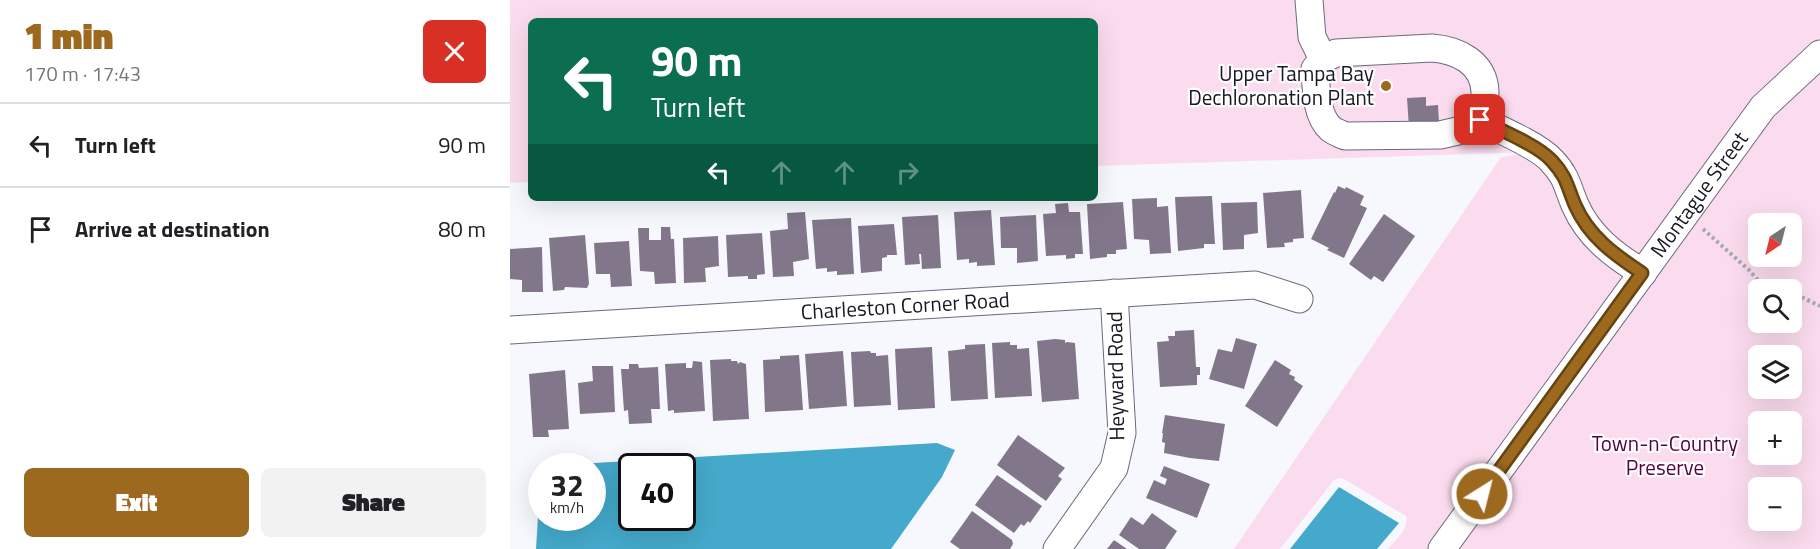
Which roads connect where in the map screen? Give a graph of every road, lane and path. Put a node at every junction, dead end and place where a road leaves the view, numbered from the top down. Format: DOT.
graph roads {
  1 [pos="1309,0"];
  2 [pos="1820,54"];
  3 [pos="1323,59"];
  4 [pos="1480,120"];
  5 [pos="1703,230"];
  6 [pos="1642,273"];
  7 [pos="1756,279"];
  8 [pos="1114,293"];
  9 [pos="1802,297"];
  10 [pos="1299,299"];
  11 [pos="1820,306"];
  12 [pos="510,330"];
  13 [pos="1057,549"];
  14 [pos="1442,549"];
  1 -- 3 [label="street"];
  2 -- 6 [label="street, Montague Street"];
  3 -- 4 [label="street"];
  3 -- 4 [label="street"];
  4 -- 6 [label="street"];
  5 -- 7 [label="path"];
  6 -- 14 [label="street, Montague Street"];
  8 -- 10 [label="street, Charleston Corner Road"];
  8 -- 12 [label="street, Charleston Corner Road"];
  8 -- 13 [label="street, Heyward Road"];
  9 -- 11 [label="path"];
}
